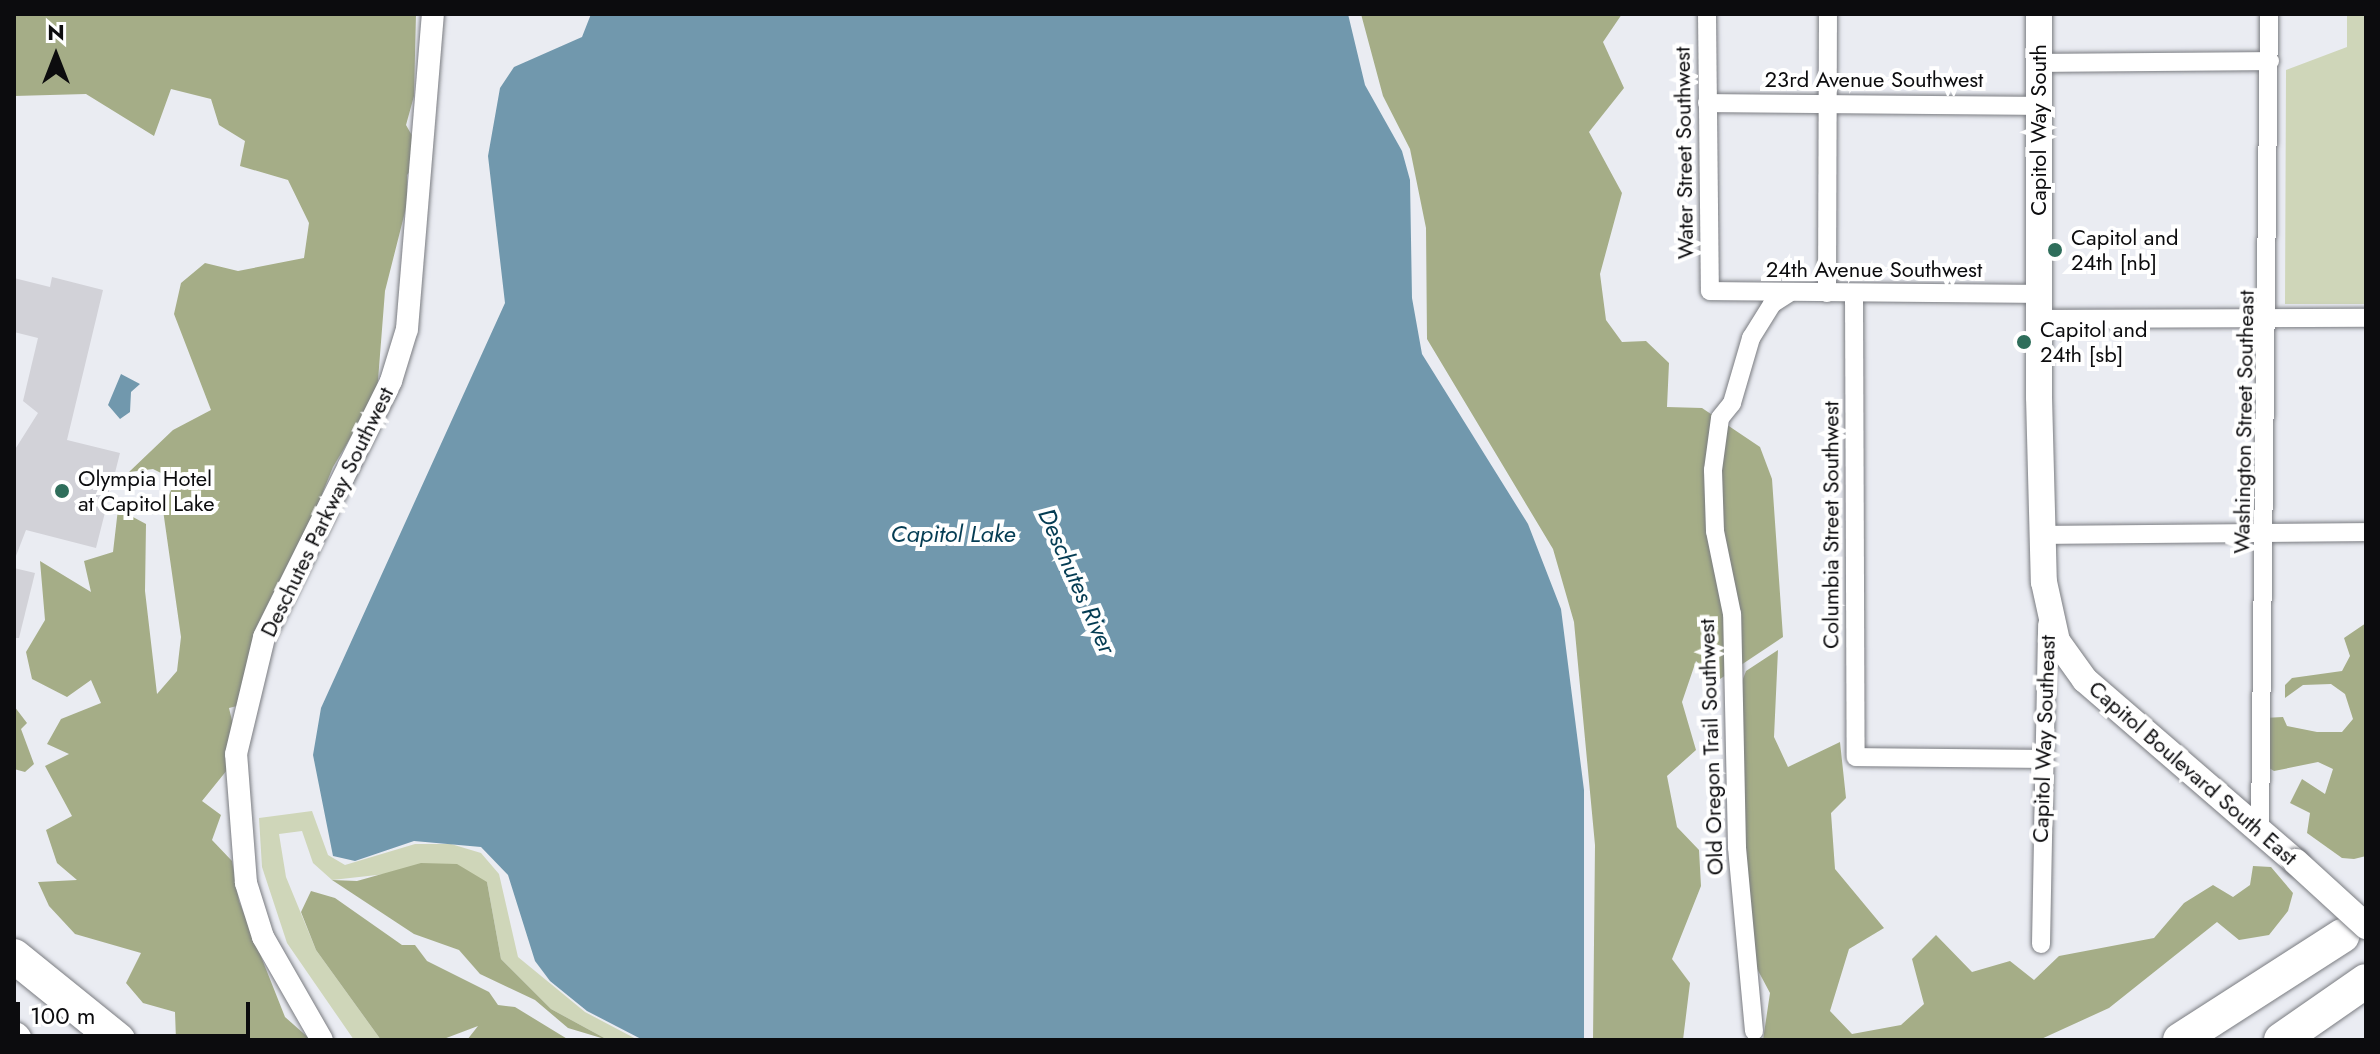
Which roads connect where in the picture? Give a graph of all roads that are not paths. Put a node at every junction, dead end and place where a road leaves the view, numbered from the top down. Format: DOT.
graph roads {
  1 [pos="433,14"];
  2 [pos="1707,14"];
  3 [pos="1828,14"];
  4 [pos="2039,14"];
  5 [pos="2269,14"];
  6 [pos="2270,61"];
  7 [pos="2040,63"];
  8 [pos="1707,103"];
  9 [pos="1828,103"];
  10 [pos="2040,106"];
  11 [pos="1710,291"];
  12 [pos="1789,293"];
  13 [pos="1827,293"];
  14 [pos="1854,294"];
  15 [pos="2039,306"];
  16 [pos="2366,318"];
  17 [pos="2270,319"];
  18 [pos="2267,531"];
  19 [pos="2366,532"];
  20 [pos="2044,535"];
  21 [pos="2048,602"];
  22 [pos="2040,759"];
  23 [pos="2260,830"];
  24 [pos="2354,931"];
  25 [pos="2041,944"];
  26 [pos="14,956"];
  27 [pos="2366,981"];
  28 [pos="1754,1031"];
  29 [pos="118,1040"];
  30 [pos="322,1040"];
  31 [pos="2180,1040"];
  32 [pos="2281,1040"];
  1 -- 30 [label="street, Deschutes Parkway Southwest"];
  2 -- 8 [label="street, Water Street Southwest"];
  3 -- 9 [label="street"];
  4 -- 7 [label="main road, Capitol Way South"];
  5 -- 6 [label="street, Washington Street Southeast"];
  6 -- 7 [label="street"];
  6 -- 17 [label="street, Washington Street Southeast"];
  7 -- 10 [label="main road, Capitol Way South"];
  8 -- 9 [label="street, 23rd Avenue Southwest"];
  8 -- 11 [label="street, Water Street Southwest"];
  9 -- 10 [label="street, 23rd Avenue Southwest"];
  9 -- 13 [label="street"];
  10 -- 15 [label="main road, Capitol Way South"];
  11 -- 12 [label="street, 24th Avenue Southwest"];
  12 -- 13 [label="street, 24th Avenue Southwest"];
  12 -- 28 [label="street, Old Oregon Trail Southwest"];
  13 -- 14 [label="street, 24th Avenue Southwest"];
  14 -- 15 [label="street, 24th Avenue Southwest"];
  14 -- 22 [label="street, Columbia Street Southwest"];
  15 -- 17 [label="street, 24th Avenue Southwest"];
  15 -- 20 [label="main road, Capitol Way South"];
  16 -- 17 [label="street, 24th Avenue Southwest"];
  17 -- 18 [label="street, Washington Street Southeast"];
  18 -- 19 [label="street"];
  18 -- 20 [label="street"];
  18 -- 23 [label="street, Washington Street Southeast"];
  20 -- 21 [label="main road, Capitol Way Southeast"];
  21 -- 22 [label="street, Capitol Way Southeast"];
  21 -- 23 [label="main road, Capitol Boulevard South East"];
  22 -- 25 [label="street, Capitol Way Southeast"];
  23 -- 24 [label="main road, Capitol Boulevard South East, bridge"];
  24 -- 31 [label="highway"];
  26 -- 29 [label="highway"];
  27 -- 32 [label="highway"];
}
